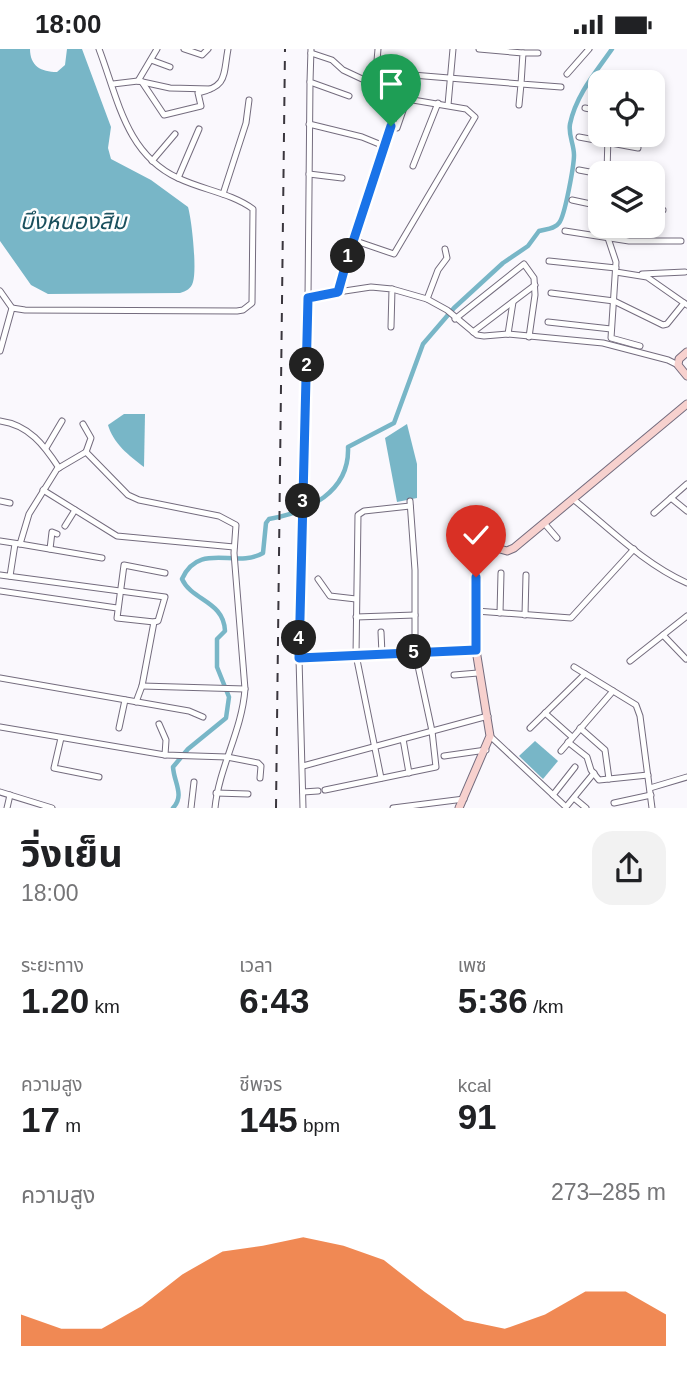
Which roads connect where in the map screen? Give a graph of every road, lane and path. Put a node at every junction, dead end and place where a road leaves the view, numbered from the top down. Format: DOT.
graph roads {
  1 [pos="99,49"];
  2 [pos="157,49"];
  3 [pos="184,49"];
  4 [pos="208,49"];
  5 [pos="228,49"];
  6 [pos="378,49"];
  7 [pos="453,49"];
  8 [pos="479,49"];
  9 [pos="589,49"];
  10 [pos="311,51"];
  11 [pos="523,53"];
  12 [pos="538,53"];
  13 [pos="151,60"];
  14 [pos="170,67"];
  15 [pos="376,72"];
  16 [pos="567,74"];
  17 [pos="451,78"];
  18 [pos="140,82"];
  19 [pos="310,82"];
  20 [pos="113,84"];
  21 [pos="521,84"];
  22 [pos="375,85"];
  23 [pos="561,87"];
  24 [pos="214,89"];
  25 [pos="349,96"];
  26 [pos="407,99"];
  27 [pos="249,100"];
  28 [pos="438,103"];
  29 [pos="448,105"];
  30 [pos="519,106"];
  31 [pos="585,108"];
  32 [pos="588,109"];
  33 [pos="309,124"];
  34 [pos="199,129"];
  35 [pos="175,134"];
  36 [pos="579,137"];
  37 [pos="588,139"];
  38 [pos="384,146"];
  39 [pos="633,147"];
  40 [pos="638,148"];
  41 [pos="152,161"];
  42 [pos="413,166"];
  43 [pos="579,170"];
  44 [pos="588,172"];
  45 [pos="309,174"];
  46 [pos="178,178"];
  47 [pos="342,178"];
  48 [pos="223,194"];
  49 [pos="572,200"];
  50 [pos="588,204"];
  51 [pos="565,231"];
  52 [pos="588,234"];
  53 [pos="607,238"];
  54 [pos="612,238"];
  55 [pos="353,240"];
  56 [pos="681,241"];
  57 [pos="445,249"];
  58 [pos="549,261"];
  59 [pos="616,270"];
  60 [pos="685,272"];
  61 [pos="635,275"];
  62 [pos="535,285"];
  63 [pos="392,289"];
  64 [pos="0,291"];
  65 [pos="338,292"];
  66 [pos="551,293"];
  67 [pos="308,298"];
  68 [pos="427,299"];
  69 [pos="614,301"];
  70 [pos="513,302"];
  71 [pos="686,307"];
  72 [pos="12,308"];
  73 [pos="452,316"];
  74 [pos="548,322"];
  75 [pos="390,327"];
  76 [pos="611,329"];
  77 [pos="472,332"];
  78 [pos="509,334"];
  79 [pos="529,337"];
  80 [pos="640,346"];
  81 [pos="0,351"];
  82 [pos="687,352"];
  83 [pos="678,365"];
  84 [pos="687,376"];
  85 [pos="687,404"];
  86 [pos="0,421"];
  87 [pos="62,421"];
  88 [pos="83,424"];
  89 [pos="46,448"];
  90 [pos="86,452"];
  91 [pos="60,468"];
  92 [pos="687,484"];
  93 [pos="43,490"];
  94 [pos="671,498"];
  95 [pos="573,499"];
  96 [pos="0,501"];
  97 [pos="10,503"];
  98 [pos="75,510"];
  99 [pos="687,511"];
  100 [pos="654,513"];
  101 [pos="544,523"];
  102 [pos="65,526"];
  103 [pos="57,534"];
  104 [pos="556,538"];
  105 [pos="0,541"];
  106 [pos="17,544"];
  107 [pos="50,549"];
  108 [pos="634,549"];
  109 [pos="234,550"];
  110 [pos="102,558"];
  111 [pos="165,573"];
  112 [pos="501,573"];
  113 [pos="0,575"];
  114 [pos="526,575"];
  115 [pos="10,576"];
  116 [pos="318,579"];
  117 [pos="687,583"];
  118 [pos="0,591"];
  119 [pos="119,592"];
  120 [pos="356,599"];
  121 [pos="117,608"];
  122 [pos="476,611"];
  123 [pos="500,613"];
  124 [pos="415,615"];
  125 [pos="525,615"];
  126 [pos="687,616"];
  127 [pos="356,617"];
  128 [pos="154,622"];
  129 [pos="381,632"];
  130 [pos="663,635"];
  131 [pos="476,650"];
  132 [pos="415,652"];
  133 [pos="382,654"];
  134 [pos="356,655"];
  135 [pos="299,658"];
  136 [pos="686,659"];
  137 [pos="630,661"];
  138 [pos="574,667"];
  139 [pos="478,673"];
  140 [pos="585,674"];
  141 [pos="454,675"];
  142 [pos="0,678"];
  143 [pos="142,686"];
  144 [pos="245,689"];
  145 [pos="613,691"];
  146 [pos="125,700"];
  147 [pos="136,702"];
  148 [pos="545,713"];
  149 [pos="488,716"];
  150 [pos="204,717"];
  151 [pos="159,724"];
  152 [pos="0,727"];
  153 [pos="120,728"];
  154 [pos="530,728"];
  155 [pos="579,728"];
  156 [pos="432,731"];
  157 [pos="490,736"];
  158 [pos="61,738"];
  159 [pos="403,739"];
  160 [pos="570,740"];
  161 [pos="374,747"];
  162 [pos="486,750"];
  163 [pos="561,751"];
  164 [pos="165,755"];
  165 [pos="444,756"];
  166 [pos="227,757"];
  167 [pos="303,766"];
  168 [pos="575,767"];
  169 [pos="409,772"];
  170 [pos="594,773"];
  171 [pos="648,775"];
  172 [pos="99,777"];
  173 [pos="687,777"];
  174 [pos="260,778"];
  175 [pos="381,778"];
  176 [pos="609,779"];
  177 [pos="194,782"];
  178 [pos="650,791"];
  179 [pos="0,792"];
  180 [pos="303,792"];
  181 [pos="216,793"];
  182 [pos="248,794"];
  183 [pos="10,795"];
  184 [pos="553,795"];
  185 [pos="574,798"];
  186 [pos="464,799"];
  187 [pos="614,803"];
  188 [pos="38,806"];
  189 [pos="7,808"];
  190 [pos="51,808"];
  191 [pos="191,808"];
  192 [pos="215,808"];
  193 [pos="303,808"];
  194 [pos="393,808"];
  195 [pos="459,808"];
  196 [pos="586,808"];
  197 [pos="652,808"];
  1 -- 20 [label="street"];
  2 -- 13 [label="street"];
  3 -- 4 [label="street"];
  5 -- 24 [label="street"];
  6 -- 15 [label="street"];
  7 -- 17 [label="street"];
  8 -- 11 [label="street"];
  9 -- 16 [label="street"];
  10 -- 19 [label="street"];
  10 -- 22 [label="street"];
  11 -- 12 [label="street"];
  11 -- 21 [label="street"];
  13 -- 14 [label="street"];
  13 -- 18 [label="street"];
  15 -- 17 [label="street"];
  15 -- 22 [label="street"];
  17 -- 21 [label="street"];
  17 -- 29 [label="street"];
  18 -- 20 [label="street"];
  18 -- 24 [label="street"];
  18 -- 24 [label="street"];
  19 -- 25 [label="street"];
  19 -- 33 [label="street"];
  20 -- 41 [label="street"];
  21 -- 23 [label="street"];
  21 -- 30 [label="street"];
  22 -- 26 [label="street"];
  26 -- 28 [label="street"];
  26 -- 38 [label="street"];
  27 -- 48 [label="street"];
  28 -- 29 [label="street"];
  28 -- 42 [label="street"];
  29 -- 55 [label="street"];
  31 -- 32 [label="street"];
  33 -- 38 [label="street"];
  33 -- 45 [label="street"];
  34 -- 46 [label="street"];
  35 -- 41 [label="street"];
  36 -- 37 [label="street"];
  38 -- 55 [label="street"];
  39 -- 40 [label="street"];
  41 -- 46 [label="street"];
  43 -- 44 [label="street"];
  45 -- 47 [label="street"];
  45 -- 67 [label="street"];
  46 -- 48 [label="street"];
  48 -- 72 [label="street"];
  49 -- 50 [label="street"];
  51 -- 52 [label="street"];
  53 -- 59 [label="street"];
  54 -- 56 [label="street"];
  55 -- 65 [label="street"];
  57 -- 68 [label="street"];
  58 -- 59 [label="street"];
  59 -- 61 [label="street"];
  59 -- 69 [label="street"];
  60 -- 61 [label="street"];
  61 -- 71 [label="street"];
  62 -- 70 [label="street"];
  62 -- 73 [label="street"];
  62 -- 79 [label="street"];
  63 -- 65 [label="street"];
  63 -- 68 [label="street"];
  63 -- 75 [label="street"];
  64 -- 72 [label="street"];
  65 -- 67 [label="street"];
  66 -- 69 [label="street"];
  67 -- 135 [label="street"];
  68 -- 73 [label="street"];
  69 -- 71 [label="street"];
  69 -- 76 [label="street"];
  70 -- 77 [label="street"];
  70 -- 78 [label="street"];
  72 -- 81 [label="street"];
  73 -- 77 [label="street"];
  74 -- 76 [label="street"];
  76 -- 80 [label="street"];
  77 -- 78 [label="street"];
  78 -- 79 [label="street"];
  79 -- 83 [label="street"];
  82 -- 83 [label="main road"];
  83 -- 84 [label="main road"];
  85 -- 95 [label="main road"];
  86 -- 89 [label="street"];
  87 -- 89 [label="street"];
  88 -- 90 [label="street"];
  89 -- 91 [label="street"];
  90 -- 91 [label="street"];
  90 -- 109 [label="street"];
  91 -- 93 [label="street"];
  92 -- 94 [label="street"];
  93 -- 98 [label="street"];
  93 -- 106 [label="street"];
  94 -- 99 [label="street"];
  94 -- 100 [label="street"];
  95 -- 101 [label="main road"];
  95 -- 108 [label="street"];
  96 -- 97 [label="street"];
  98 -- 102 [label="street"];
  98 -- 109 [label="street"];
  101 -- 104 [label="street"];
  101 -- 122 [label="main road"];
  103 -- 107 [label="street"];
  105 -- 106 [label="street"];
  106 -- 107 [label="street"];
  106 -- 115 [label="street"];
  107 -- 110 [label="street"];
  108 -- 117 [label="street"];
  108 -- 125 [label="street"];
  109 -- 144 [label="street"];
  111 -- 119 [label="street"];
  112 -- 123 [label="street"];
  113 -- 115 [label="street"];
  114 -- 125 [label="street"];
  115 -- 119 [label="street"];
  116 -- 120 [label="street"];
  118 -- 121 [label="street"];
  119 -- 121 [label="street"];
  119 -- 128 [label="street"];
  120 -- 124 [label="street"];
  120 -- 127 [label="street"];
  121 -- 128 [label="street"];
  122 -- 123 [label="street"];
  122 -- 131 [label="main road"];
  123 -- 125 [label="street"];
  124 -- 127 [label="street"];
  124 -- 132 [label="street"];
  126 -- 130 [label="street"];
  127 -- 134 [label="street"];
  128 -- 143 [label="street"];
  129 -- 133 [label="street"];
  130 -- 136 [label="street"];
  130 -- 137 [label="street"];
  131 -- 132 [label="street"];
  131 -- 139 [label="main road"];
  132 -- 133 [label="street"];
  132 -- 156 [label="street"];
  133 -- 134 [label="street"];
  134 -- 135 [label="street"];
  134 -- 161 [label="street"];
  135 -- 167 [label="street"];
  138 -- 140 [label="street"];
  139 -- 141 [label="street"];
  139 -- 149 [label="main road"];
  140 -- 145 [label="street"];
  140 -- 148 [label="street"];
  142 -- 146 [label="street"];
  143 -- 144 [label="street"];
  143 -- 147 [label="street"];
  144 -- 166 [label="street"];
  145 -- 155 [label="street"];
  145 -- 171 [label="street"];
  146 -- 147 [label="street"];
  146 -- 153 [label="street"];
  147 -- 150 [label="street"];
  148 -- 154 [label="street"];
  148 -- 160 [label="street"];
  149 -- 156 [label="street"];
  149 -- 157 [label="main road"];
  151 -- 164 [label="street"];
  152 -- 158 [label="street"];
  155 -- 160 [label="street"];
  155 -- 176 [label="street"];
  156 -- 159 [label="street"];
  156 -- 169 [label="street"];
  157 -- 162 [label="main road"];
  157 -- 184 [label="street"];
  158 -- 164 [label="street"];
  158 -- 172 [label="street"];
  159 -- 161 [label="street"];
  159 -- 169 [label="street"];
  160 -- 163 [label="street"];
  160 -- 170 [label="street"];
  161 -- 167 [label="street"];
  161 -- 175 [label="street"];
  162 -- 165 [label="street"];
  162 -- 186 [label="main road"];
  164 -- 166 [label="street"];
  166 -- 174 [label="street"];
  166 -- 181 [label="street"];
  167 -- 180 [label="street"];
  168 -- 184 [label="street"];
  169 -- 175 [label="street"];
  170 -- 176 [label="street"];
  170 -- 185 [label="street"];
  171 -- 176 [label="street"];
  171 -- 178 [label="street"];
  173 -- 178 [label="street"];
  175 -- 180 [label="street"];
  177 -- 191 [label="street"];
  178 -- 187 [label="street"];
  178 -- 197 [label="street"];
  179 -- 183 [label="street"];
  180 -- 193 [label="street"];
  181 -- 182 [label="street"];
  181 -- 192 [label="street"];
  183 -- 188 [label="street"];
  183 -- 189 [label="street"];
  184 -- 185 [label="street"];
  185 -- 196 [label="street"];
  186 -- 194 [label="street"];
  186 -- 195 [label="main road"];
  188 -- 190 [label="street"];
}
